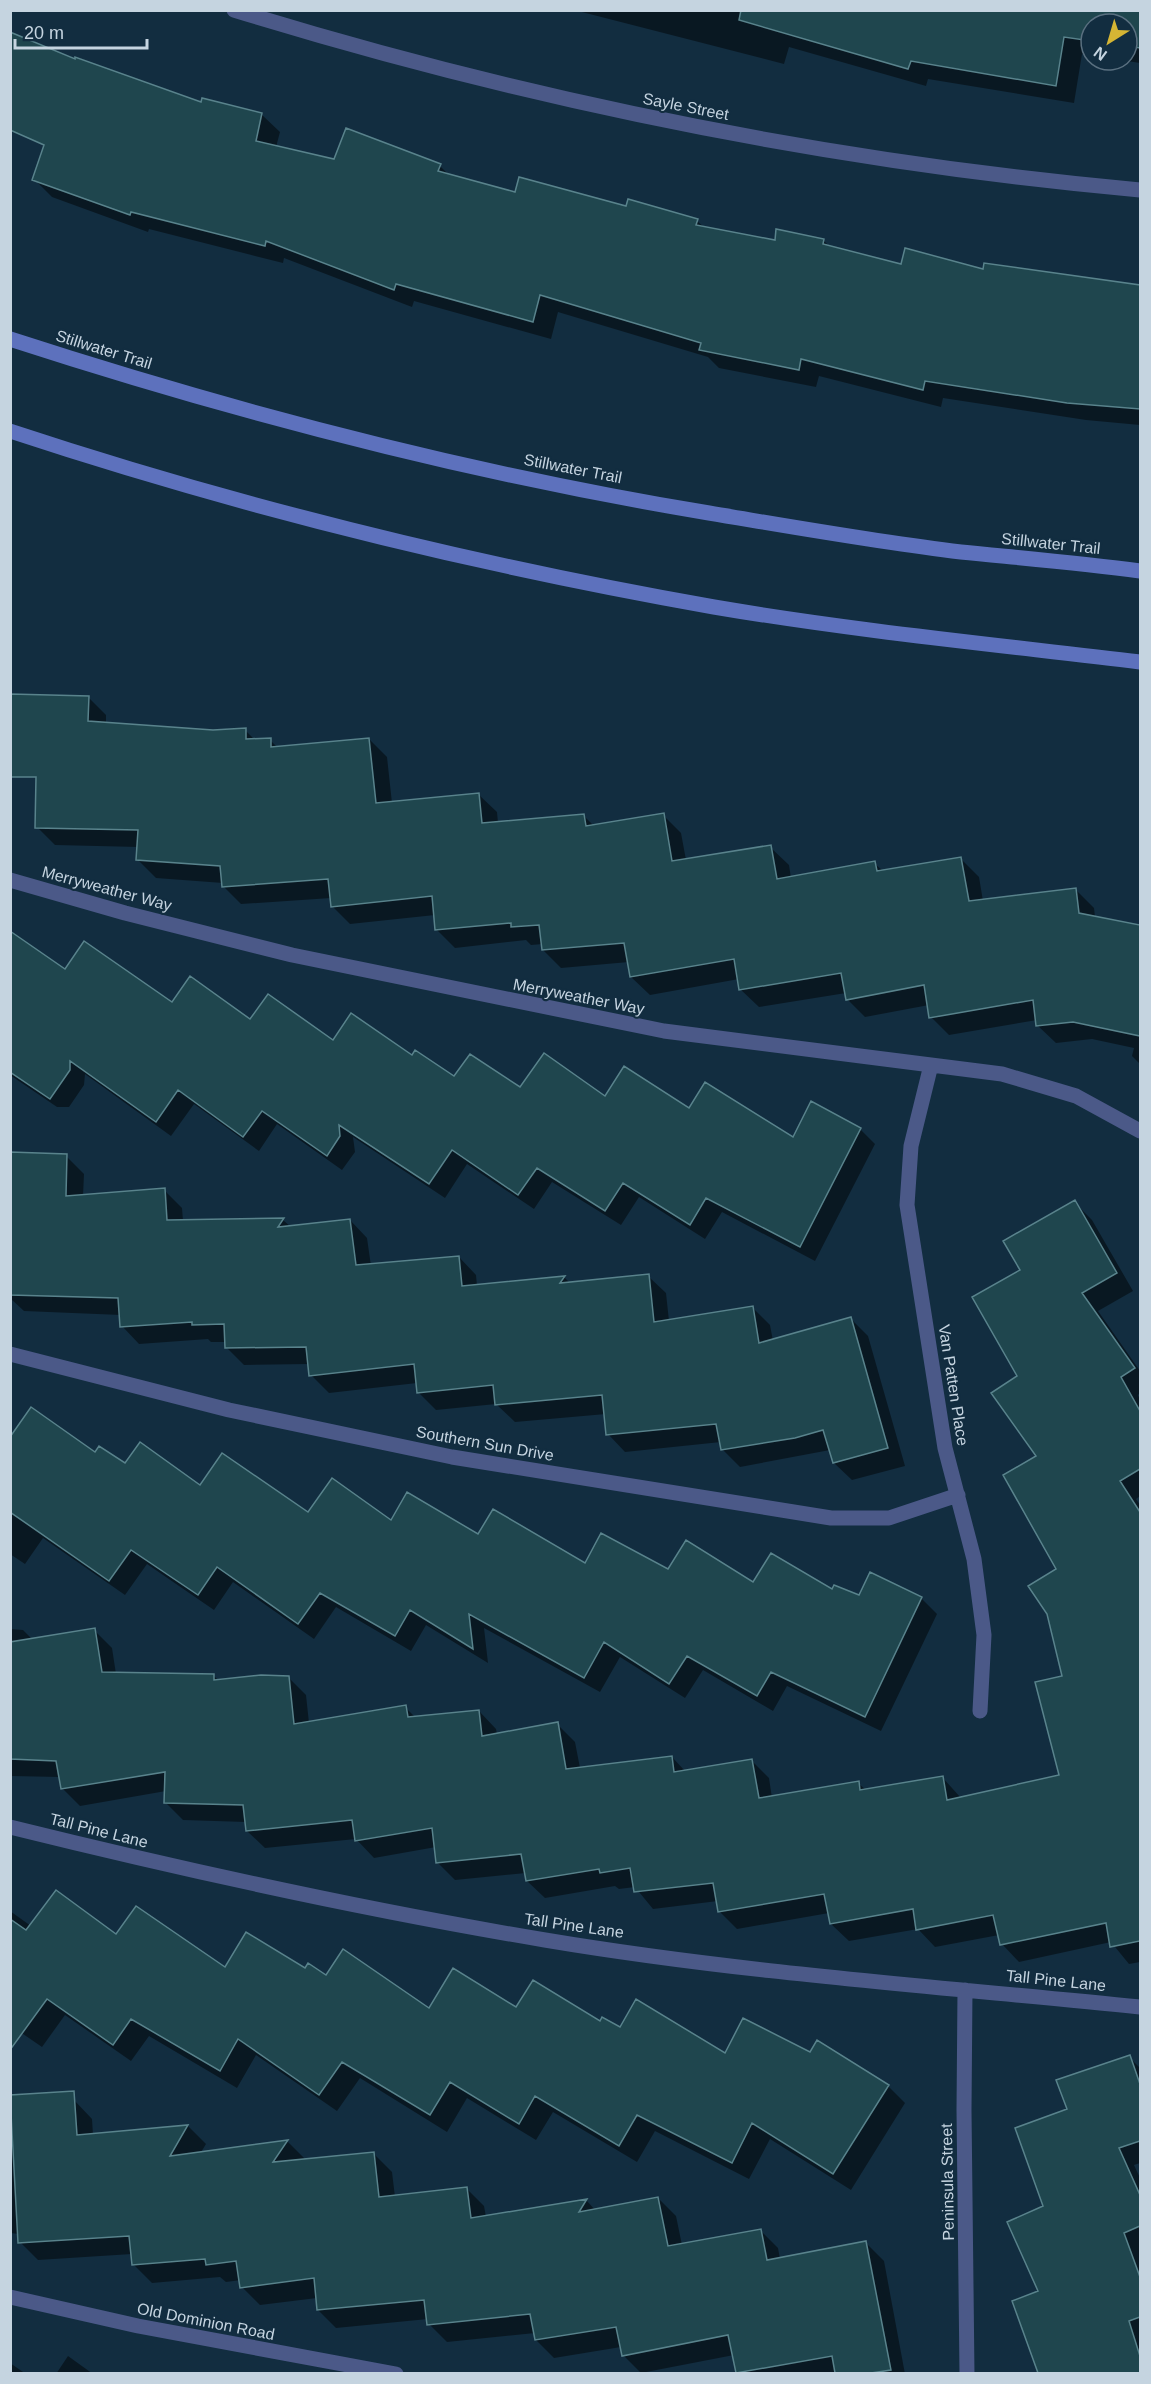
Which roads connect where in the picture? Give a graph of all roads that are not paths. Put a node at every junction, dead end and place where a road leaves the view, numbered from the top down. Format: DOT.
graph roads {
  1 [pos="234,10"];
  2 [pos="1140,189"];
  3 [pos="10,339"];
  4 [pos="10,431"];
  5 [pos="1140,571"];
  6 [pos="1140,662"];
  7 [pos="10,880"];
  8 [pos="931,1065"];
  9 [pos="1140,1131"];
  10 [pos="10,1354"];
  11 [pos="958,1495"];
  12 [pos="981,1711"];
  13 [pos="10,1827"];
  14 [pos="965,1990"];
  15 [pos="1140,2007"];
  16 [pos="10,2297"];
  17 [pos="396,2373"];
  18 [pos="967,2373"];
  1 -- 2 [label="street, Sayle Street"];
  3 -- 5 [label="main road, Stillwater Trail"];
  4 -- 6 [label="main road"];
  7 -- 8 [label="street, Merryweather Way"];
  8 -- 9 [label="street, Merryweather Way"];
  8 -- 11 [label="street, Van Patten Place"];
  10 -- 11 [label="street, Southern Sun Drive"];
  11 -- 12 [label="street, Van Patten Place"];
  13 -- 14 [label="street, Tall Pine Lane"];
  14 -- 15 [label="street, Tall Pine Lane"];
  14 -- 18 [label="street, Peninsula Street"];
  16 -- 17 [label="street, Old Dominion Road"];
}
